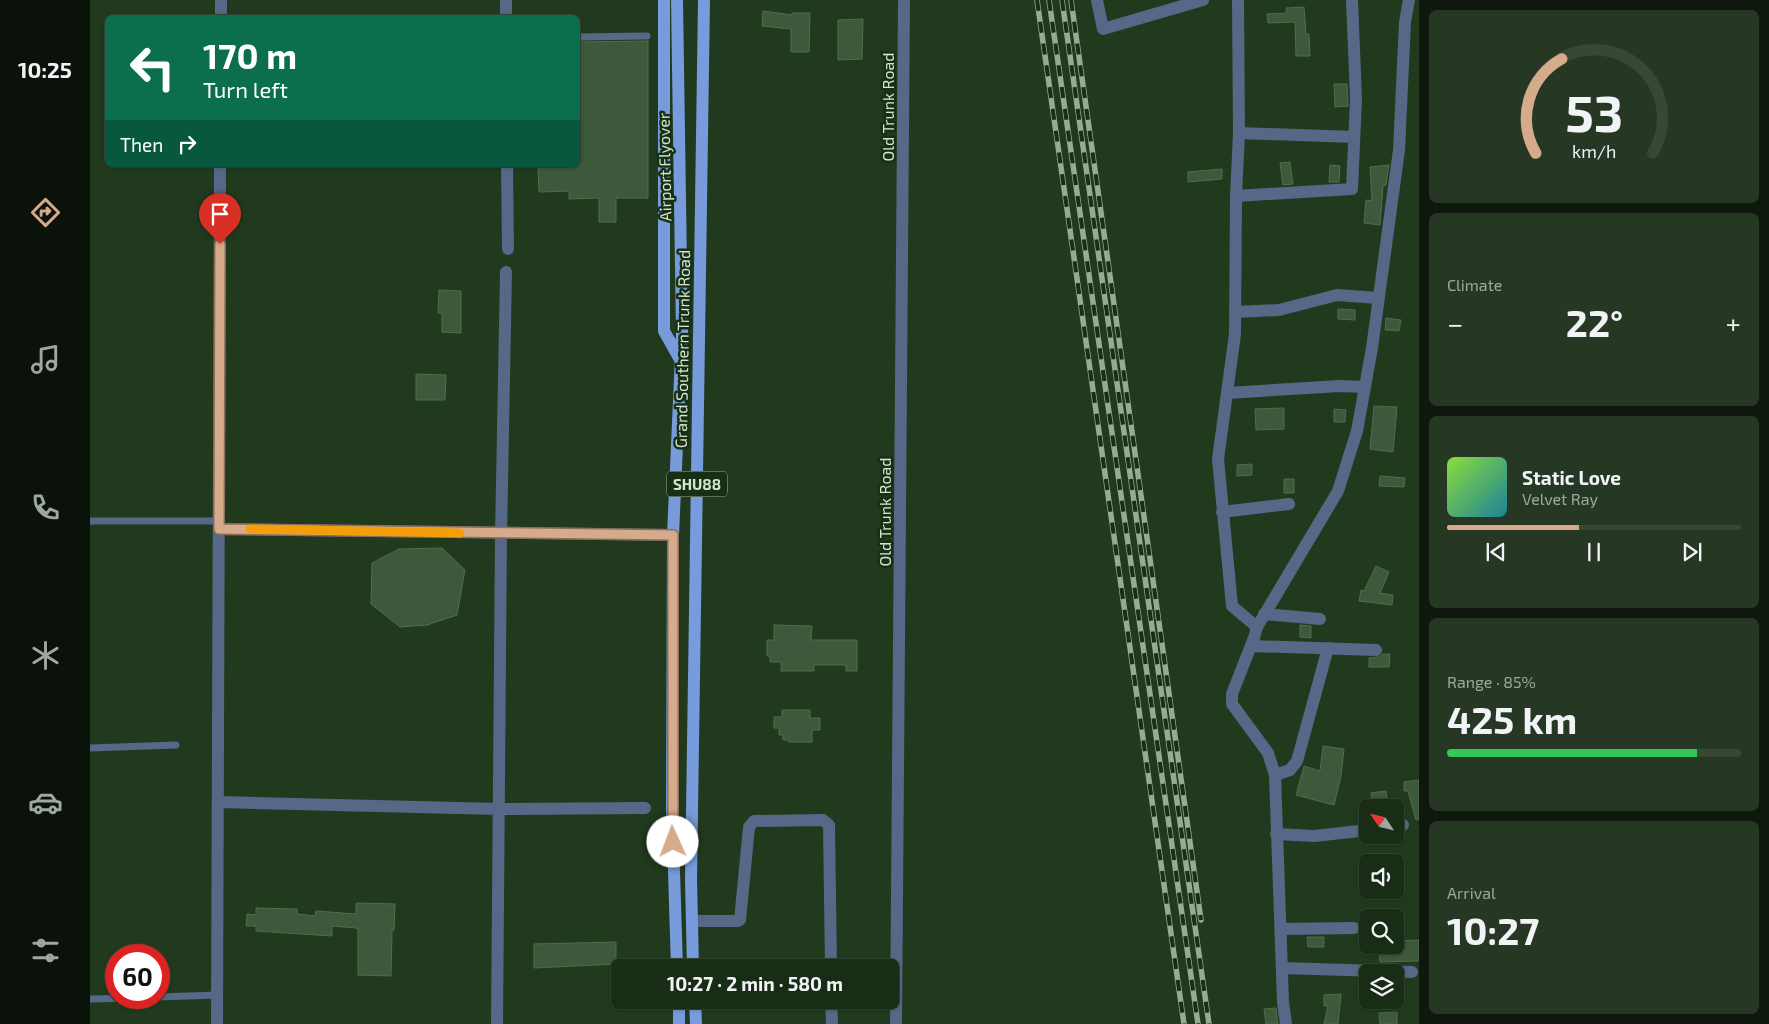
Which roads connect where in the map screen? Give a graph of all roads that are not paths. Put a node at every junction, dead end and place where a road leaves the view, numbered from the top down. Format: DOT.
graph roads {
  1 [pos="221,0"];
  2 [pos="506,0"];
  3 [pos="664,0"];
  4 [pos="677,0"];
  5 [pos="704,0"];
  6 [pos="904,0"];
  7 [pos="1097,0"];
  8 [pos="1203,0"];
  9 [pos="1238,0"];
  10 [pos="1352,0"];
  11 [pos="1409,0"];
  12 [pos="221,15"];
  13 [pos="506,15"];
  14 [pos="647,36"];
  15 [pos="580,37"];
  16 [pos="1239,133"];
  17 [pos="1354,137"];
  18 [pos="220,167"];
  19 [pos="507,167"];
  20 [pos="1236,196"];
  21 [pos="508,249"];
  22 [pos="506,272"];
  23 [pos="1378,298"];
  24 [pos="1235,312"];
  25 [pos="682,363"];
  26 [pos="1365,387"];
  27 [pos="1227,394"];
  28 [pos="1289,504"];
  29 [pos="1222,512"];
  30 [pos="90,521"];
  31 [pos="219,525"];
  32 [pos="501,534"];
  33 [pos="673,535"];
  34 [pos="1264,614"];
  35 [pos="1320,619"];
  36 [pos="1257,626"];
  37 [pos="1251,646"];
  38 [pos="1328,648"];
  39 [pos="1376,650"];
  40 [pos="176,745"];
  41 [pos="90,748"];
  42 [pos="1275,775"];
  43 [pos="218,802"];
  44 [pos="645,808"];
  45 [pos="498,809"];
  46 [pos="1359,831"];
  47 [pos="1276,834"];
  48 [pos="692,921"];
  49 [pos="1354,928"];
  50 [pos="1281,929"];
  51 [pos="677,959"];
  52 [pos="693,959"];
  53 [pos="831,959"];
  54 [pos="1282,968"];
  55 [pos="1412,972"];
  56 [pos="217,995"];
  57 [pos="170,997"];
  58 [pos="90,999"];
  59 [pos="105,999"];
  60 [pos="679,1009"];
  61 [pos="695,1009"];
  62 [pos="831,1009"];
  63 [pos="217,1024"];
  64 [pos="497,1024"];
  65 [pos="679,1024"];
  66 [pos="696,1024"];
  67 [pos="832,1024"];
  68 [pos="896,1024"];
  69 [pos="1286,1024"];
  1 -- 12 [label="street"];
  2 -- 13 [label="street"];
  3 -- 25 [label="main road"];
  4 -- 25 [label="main road, Airport Flyover / SHU88"];
  5 -- 48 [label="main road, Grand Southern Trunk Road / SHU88"];
  6 -- 68 [label="street, Old Trunk Road"];
  7 -- 8 [label="street"];
  9 -- 16 [label="street"];
  10 -- 17 [label="street"];
  11 -- 23 [label="street"];
  14 -- 15 [label="lane"];
  16 -- 17 [label="street"];
  16 -- 20 [label="street"];
  17 -- 20 [label="street"];
  18 -- 31 [label="street"];
  19 -- 21 [label="street"];
  20 -- 24 [label="street"];
  22 -- 32 [label="street"];
  23 -- 24 [label="street"];
  23 -- 26 [label="street"];
  24 -- 27 [label="street"];
  25 -- 33 [label="main road, Grand Southern Trunk Road / SHU88"];
  26 -- 27 [label="street"];
  26 -- 34 [label="street"];
  27 -- 29 [label="street"];
  28 -- 29 [label="street"];
  29 -- 36 [label="street"];
  30 -- 31 [label="lane"];
  31 -- 32 [label="street"];
  31 -- 43 [label="street"];
  32 -- 33 [label="street"];
  32 -- 45 [label="street"];
  33 -- 51 [label="main road, Grand Southern Trunk Road / SHU88"];
  34 -- 35 [label="street"];
  34 -- 36 [label="street"];
  36 -- 37 [label="street"];
  37 -- 38 [label="street"];
  37 -- 42 [label="street"];
  38 -- 39 [label="street"];
  38 -- 42 [label="street"];
  40 -- 41 [label="lane"];
  42 -- 47 [label="street"];
  43 -- 45 [label="street"];
  43 -- 56 [label="street"];
  44 -- 45 [label="street"];
  45 -- 64 [label="street"];
  46 -- 47 [label="street"];
  47 -- 50 [label="street"];
  48 -- 52 [label="main road, Grand Southern Trunk Road / SHU88"];
  48 -- 53 [label="street"];
  49 -- 50 [label="street"];
  50 -- 54 [label="street"];
  54 -- 55 [label="street"];
  54 -- 69 [label="street"];
  56 -- 57 [label="lane"];
  56 -- 63 [label="street"];
  58 -- 59 [label="lane"];
  60 -- 65 [label="main road"];
  61 -- 66 [label="main road"];
  62 -- 67 [label="street"];
}
